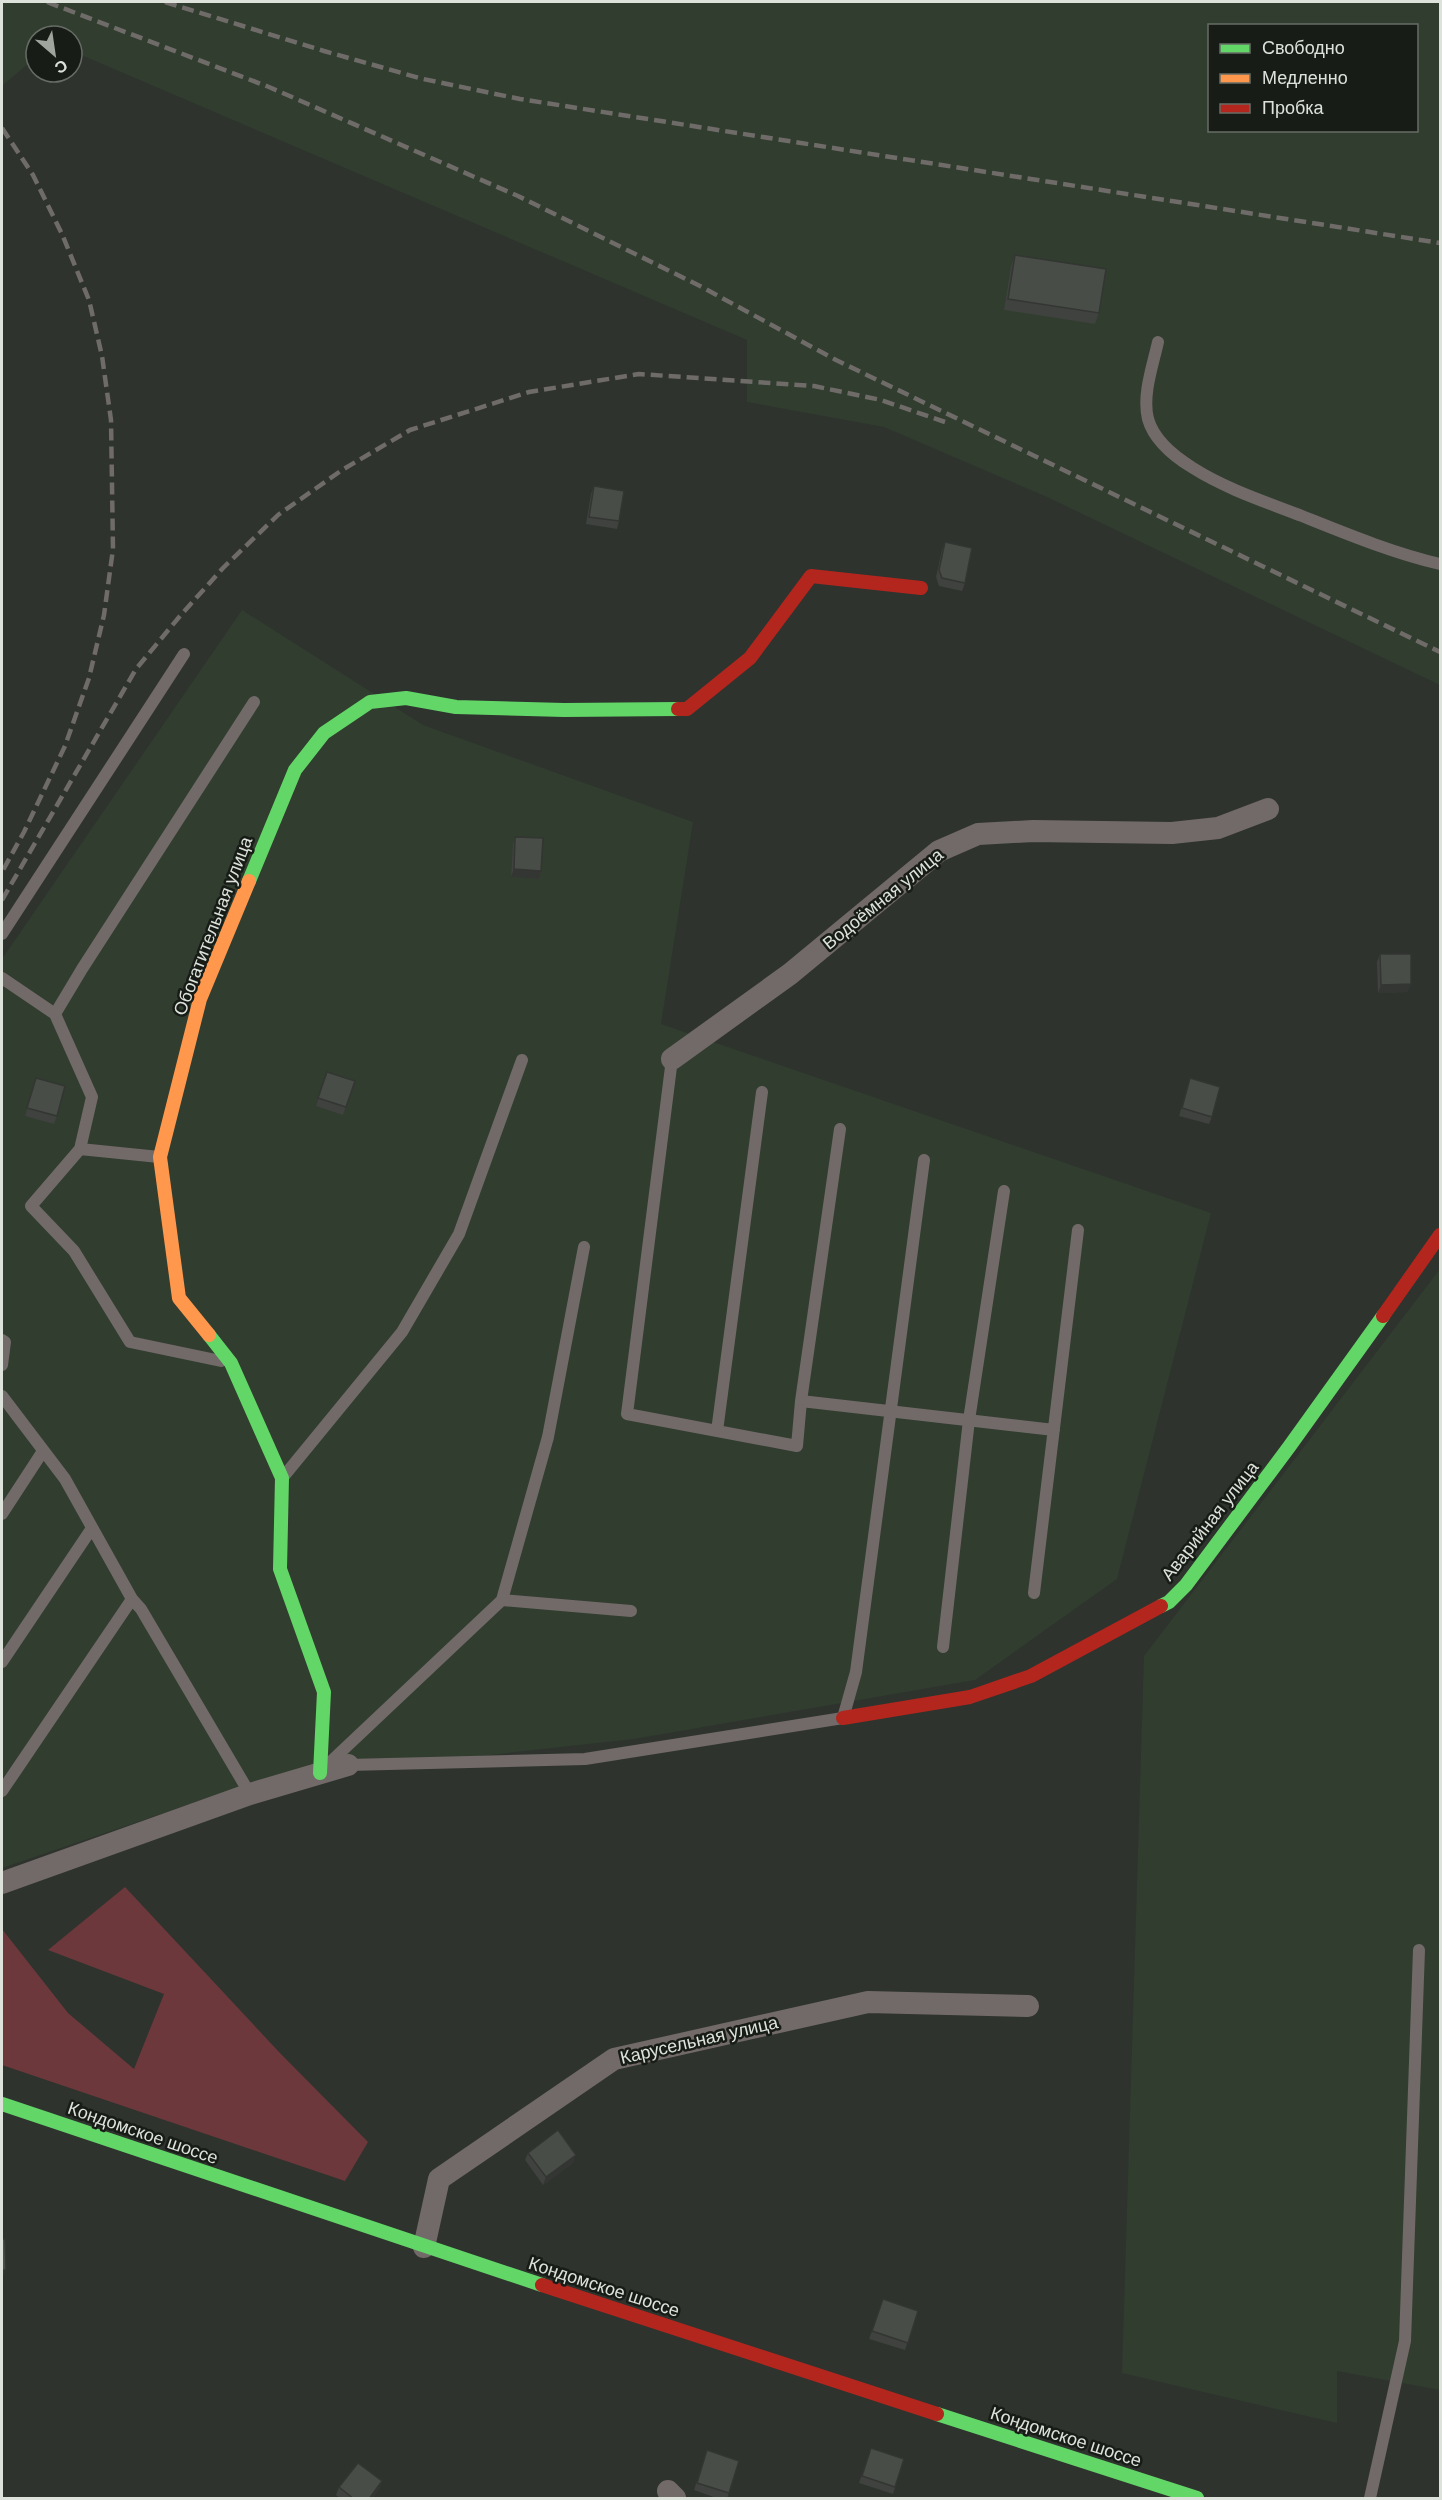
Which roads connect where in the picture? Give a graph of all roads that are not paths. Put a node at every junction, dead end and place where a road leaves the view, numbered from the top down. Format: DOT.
graph roads {
  1 [pos="1158,342"];
  2 [pos="1440,564"];
  3 [pos="921,588"];
  4 [pos="184,654"];
  5 [pos="254,702"];
  6 [pos="1268,809"];
  7 [pos="2,934"];
  8 [pos="2,978"];
  9 [pos="56,1014"];
  10 [pos="672,1059"];
  11 [pos="522,1060"];
  12 [pos="762,1092"];
  13 [pos="840,1129"];
  14 [pos="80,1149"];
  15 [pos="160,1157"];
  16 [pos="924,1160"];
  17 [pos="1004,1191"];
  18 [pos="1078,1230"];
  19 [pos="1440,1235"];
  20 [pos="584,1247"];
  21 [pos="2,1340"];
  22 [pos="231,1364"];
  23 [pos="2,1365"];
  24 [pos="2,1396"];
  25 [pos="801,1401"];
  26 [pos="892,1411"];
  27 [pos="969,1420"];
  28 [pos="1054,1430"];
  29 [pos="717,1431"];
  30 [pos="44,1451"];
  31 [pos="282,1478"];
  32 [pos="2,1514"];
  33 [pos="92,1528"];
  34 [pos="1034,1593"];
  35 [pos="132,1599"];
  36 [pos="502,1600"];
  37 [pos="630,1611"];
  38 [pos="943,1647"];
  39 [pos="2,1662"];
  40 [pos="843,1718"];
  41 [pos="348,1765"];
  42 [pos="320,1773"];
  43 [pos="2,1791"];
  44 [pos="250,1794"];
  45 [pos="2,1883"];
  46 [pos="1419,1950"];
  47 [pos="1028,2006"];
  48 [pos="2,2104"];
  49 [pos="424,2247"];
  50 [pos="1197,2499"];
  51 [pos="1370,2499"];
  1 -- 2 [label="lane"];
  3 -- 15 [label="street, Обогатительная улица"];
  4 -- 7 [label="lane"];
  5 -- 9 [label="lane"];
  6 -- 10 [label="street, Водоёмная улица"];
  8 -- 9 [label="lane"];
  9 -- 14 [label="lane"];
  10 -- 29 [label="lane"];
  11 -- 31 [label="lane"];
  12 -- 29 [label="lane"];
  13 -- 25 [label="lane"];
  14 -- 15 [label="lane"];
  14 -- 22 [label="lane"];
  15 -- 22 [label="street, Обогатительная улица"];
  16 -- 26 [label="lane"];
  17 -- 27 [label="lane"];
  18 -- 28 [label="lane"];
  19 -- 40 [label="street, Аварийная улица"];
  20 -- 36 [label="lane"];
  21 -- 23 [label="lane"];
  22 -- 31 [label="street, Обогатительная улица"];
  24 -- 30 [label="lane"];
  25 -- 26 [label="lane"];
  25 -- 29 [label="lane"];
  26 -- 27 [label="lane"];
  26 -- 40 [label="lane"];
  27 -- 28 [label="lane"];
  27 -- 38 [label="lane"];
  28 -- 34 [label="lane"];
  30 -- 32 [label="lane"];
  30 -- 33 [label="lane"];
  31 -- 42 [label="street, Обогатительная улица"];
  33 -- 35 [label="lane"];
  33 -- 39 [label="lane"];
  35 -- 43 [label="lane"];
  35 -- 44 [label="lane"];
  36 -- 37 [label="lane"];
  36 -- 42 [label="lane"];
  40 -- 41 [label="lane"];
  41 -- 42 [label="street"];
  42 -- 44 [label="street"];
  44 -- 45 [label="street"];
  46 -- 51 [label="lane"];
  47 -- 49 [label="street, Карусельная улица"];
  48 -- 49 [label="street, Кондомское шоссе"];
  49 -- 50 [label="street, Кондомское шоссе"];
}
